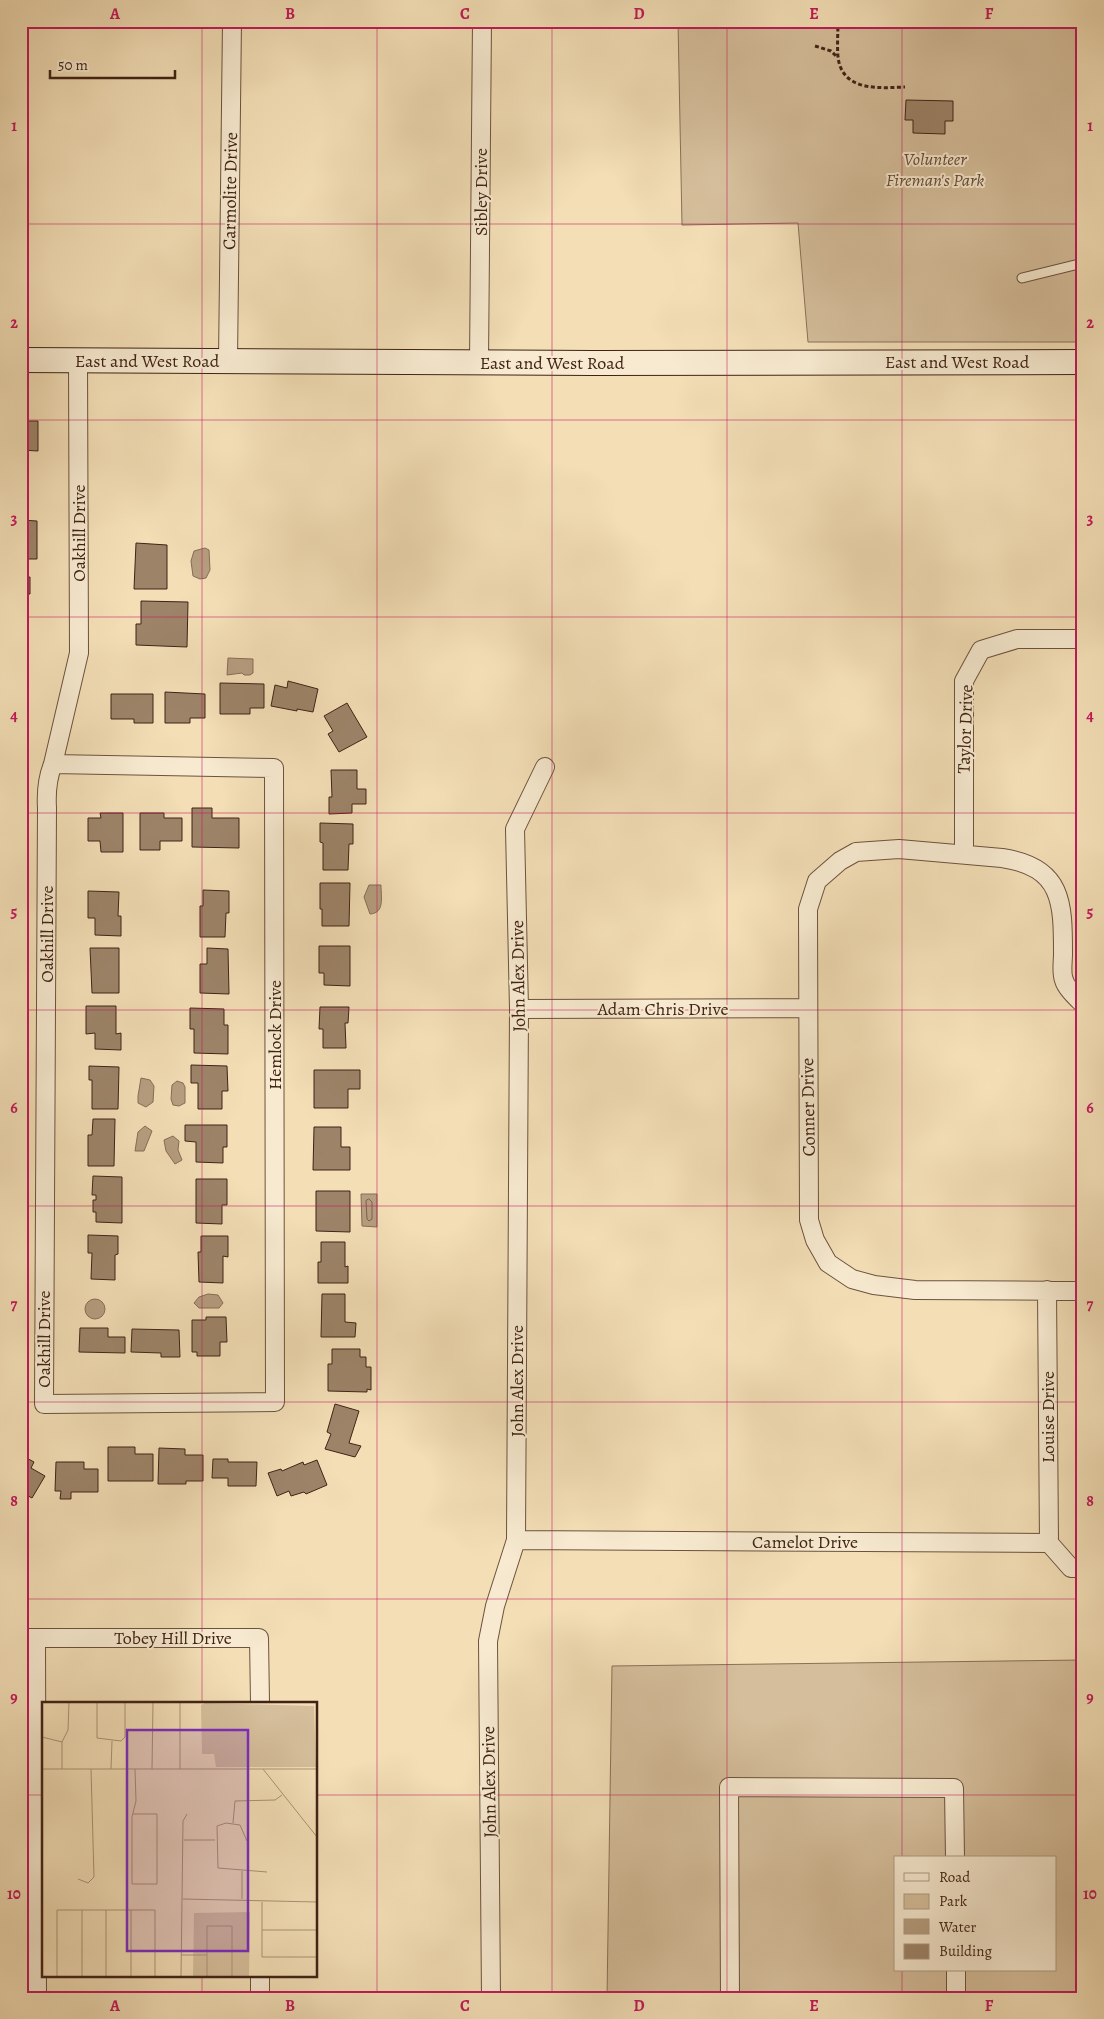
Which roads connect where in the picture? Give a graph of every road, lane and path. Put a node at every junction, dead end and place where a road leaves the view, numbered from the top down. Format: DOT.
graph roads {
  1 [pos="232,21"];
  2 [pos="482,21"];
  3 [pos="838,21"];
  4 [pos="815,46"];
  5 [pos="838,58"];
  6 [pos="905,87"];
  7 [pos="1083,263"];
  8 [pos="1022,278"];
  9 [pos="21,360"];
  10 [pos="78,360"];
  11 [pos="228,361"];
  12 [pos="479,362"];
  13 [pos="1083,362"];
  14 [pos="1083,639"];
  15 [pos="53,764"];
  16 [pos="545,767"];
  17 [pos="964,854"];
  18 [pos="1083,1004"];
  19 [pos="807,1008"];
  20 [pos="519,1009"];
  21 [pos="1047,1290"];
  22 [pos="1083,1291"];
  23 [pos="152,1404"];
  24 [pos="516,1540"];
  25 [pos="1049,1543"];
  26 [pos="1083,1568"];
  27 [pos="29,1638"];
  28 [pos="260,1702"];
  29 [pos="955,1856"];
  30 [pos="956,1972"];
  31 [pos="260,1976"];
  32 [pos="37,1998"];
  33 [pos="260,1998"];
  34 [pos="491,1998"];
  35 [pos="730,1998"];
  36 [pos="956,1998"];
  1 -- 11 [label="street, Carmolite Drive"];
  2 -- 12 [label="street, Sibley Drive"];
  3 -- 5 [label="path"];
  4 -- 5 [label="path"];
  5 -- 6 [label="path"];
  7 -- 8 [label="lane"];
  9 -- 10 [label="street, East and West Road"];
  10 -- 11 [label="street, East and West Road"];
  10 -- 15 [label="street, Oakhill Drive"];
  11 -- 12 [label="street, East and West Road"];
  12 -- 13 [label="street, East and West Road"];
  14 -- 17 [label="street, Taylor Drive"];
  15 -- 23 [label="street, Oakhill Drive"];
  15 -- 23 [label="street, Hemlock Drive"];
  16 -- 20 [label="street, John Alex Drive"];
  17 -- 18 [label="street, Conner Drive"];
  17 -- 19 [label="street, Conner Drive"];
  19 -- 20 [label="street, Adam Chris Drive"];
  19 -- 21 [label="street, Conner Drive"];
  20 -- 24 [label="street, John Alex Drive"];
  21 -- 22 [label="street, Conner Drive"];
  21 -- 25 [label="street, Louise Drive"];
  24 -- 25 [label="street, Camelot Drive"];
  24 -- 34 [label="street, John Alex Drive"];
  25 -- 26 [label="street"];
  27 -- 28 [label="street, Tobey Hill Drive"];
  27 -- 32 [label="street"];
  29 -- 35 [label="street"];
  30 -- 36 [label="street"];
  31 -- 33 [label="street"];
}
